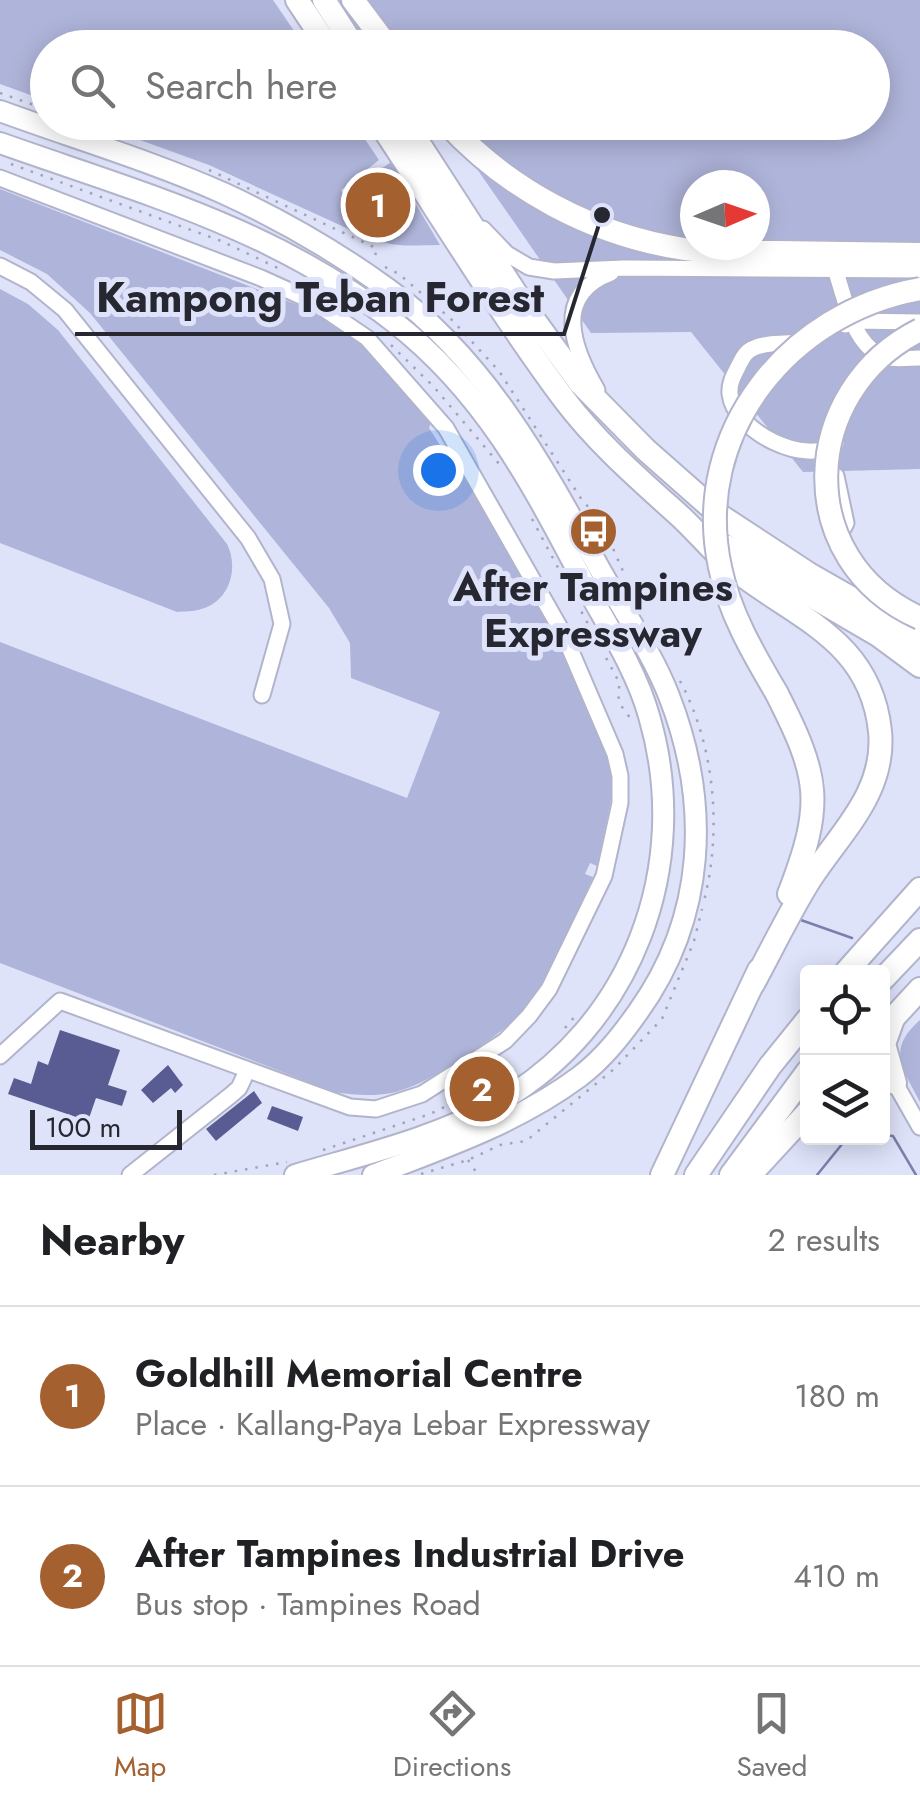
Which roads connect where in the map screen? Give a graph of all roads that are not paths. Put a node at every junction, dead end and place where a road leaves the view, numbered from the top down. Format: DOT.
graph roads {
  1 [pos="297,0"];
  2 [pos="324,0"];
  3 [pos="353,0"];
  4 [pos="317,30"];
  5 [pos="343,30"];
  6 [pos="375,30"];
  7 [pos="0,111"];
  8 [pos="30,122"];
  9 [pos="79,140"];
  10 [pos="391,140"];
  11 [pos="416,140"];
  12 [pos="462,140"];
  13 [pos="3,152"];
  14 [pos="0,178"];
  15 [pos="218,191"];
  16 [pos="459,204"];
  17 [pos="219,220"];
  18 [pos="920,254"];
  19 [pos="0,266"];
  20 [pos="624,268"];
  21 [pos="835,270"];
  22 [pos="920,270"];
  23 [pos="920,289"];
  24 [pos="853,321"];
  25 [pos="920,322"];
  26 [pos="920,330"];
  27 [pos="876,353"];
  28 [pos="920,358"];
  29 [pos="610,412"];
  30 [pos="833,447"];
  31 [pos="681,518"];
  32 [pos="838,538"];
  33 [pos="836,600"];
  34 [pos="920,618"];
  35 [pos="920,644"];
  36 [pos="920,666"];
  37 [pos="262,695"];
  38 [pos="920,889"];
  39 [pos="920,940"];
  40 [pos="852,965"];
  41 [pos="890,972"];
  42 [pos="754,984"];
  43 [pos="920,989"];
  44 [pos="890,1023"];
  45 [pos="800,1029"];
  46 [pos="0,1056"];
  47 [pos="247,1071"];
  48 [pos="890,1079"];
  49 [pos="800,1082"];
  50 [pos="800,1121"];
  51 [pos="920,1127"];
  52 [pos="297,1167"];
  53 [pos="151,1168"];
  54 [pos="130,1175"];
  55 [pos="372,1175"];
  56 [pos="662,1175"];
  57 [pos="696,1175"];
  58 [pos="731,1175"];
  59 [pos="750,1175"];
  1 -- 4 [label="highway"];
  2 -- 5 [label="highway"];
  3 -- 6 [label="highway"];
  7 -- 8 [label="main road"];
  9 -- 15 [label="main road"];
  10 -- 31 [label="highway"];
  11 -- 16 [label="highway"];
  12 -- 18 [label="highway"];
  13 -- 17 [label="main road"];
  14 -- 47 [label="street"];
  15 -- 17 [label="main road"];
  15 -- 55 [label="main road"];
  16 -- 20 [label="street"];
  16 -- 29 [label="highway"];
  17 -- 52 [label="main road"];
  19 -- 37 [label="street"];
  20 -- 21 [label="street"];
  20 -- 29 [label="street"];
  21 -- 22 [label="street"];
  21 -- 24 [label="street"];
  23 -- 42 [label="highway, bridge"];
  24 -- 25 [label="street"];
  24 -- 27 [label="street"];
  24 -- 30 [label="street"];
  26 -- 34 [label="highway, bridge"];
  27 -- 28 [label="street"];
  27 -- 30 [label="street"];
  29 -- 33 [label="highway"];
  30 -- 32 [label="street"];
  31 -- 33 [label="highway"];
  31 -- 42 [label="highway"];
  33 -- 35 [label="highway"];
  33 -- 36 [label="highway"];
  38 -- 40 [label="highway"];
  39 -- 41 [label="highway"];
  42 -- 56 [label="highway"];
  43 -- 44 [label="highway"];
  45 -- 57 [label="highway"];
  46 -- 47 [label="street"];
  47 -- 53 [label="street"];
  48 -- 51 [label="street"];
  49 -- 58 [label="highway"];
  50 -- 59 [label="highway"];
  53 -- 54 [label="street"];
}
